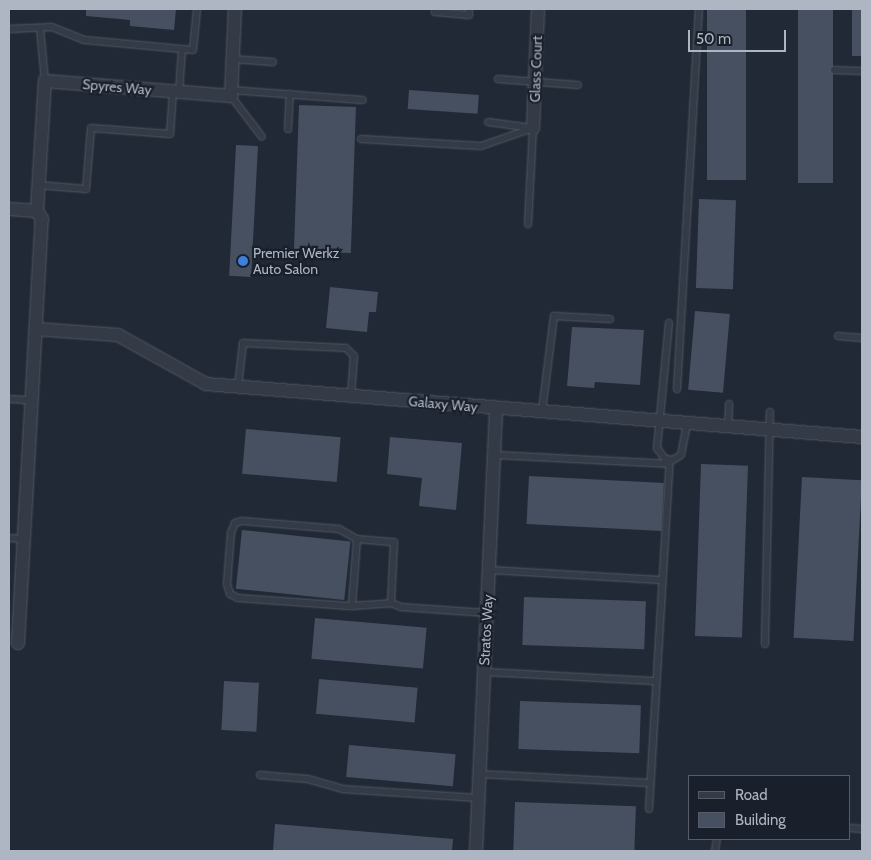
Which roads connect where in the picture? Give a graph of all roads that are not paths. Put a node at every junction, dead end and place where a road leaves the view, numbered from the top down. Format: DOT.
graph roads {
  1 [pos="197,9"];
  2 [pos="235,9"];
  3 [pos="435,9"];
  4 [pos="469,9"];
  5 [pos="538,9"];
  6 [pos="699,9"];
  7 [pos="40,28"];
  8 [pos="9,29"];
  9 [pos="182,48"];
  10 [pos="232,58"];
  11 [pos="273,62"];
  12 [pos="834,70"];
  13 [pos="862,71"];
  14 [pos="498,79"];
  15 [pos="45,81"];
  16 [pos="535,82"];
  17 [pos="578,85"];
  18 [pos="176,92"];
  19 [pos="231,93"];
  20 [pos="290,94"];
  21 [pos="363,100"];
  22 [pos="488,122"];
  23 [pos="534,128"];
  24 [pos="288,129"];
  25 [pos="262,137"];
  26 [pos="361,139"];
  27 [pos="38,185"];
  28 [pos="9,209"];
  29 [pos="37,211"];
  30 [pos="528,224"];
  31 [pos="610,319"];
  32 [pos="669,323"];
  33 [pos="36,329"];
  34 [pos="838,336"];
  35 [pos="862,338"];
  36 [pos="238,387"];
  37 [pos="677,389"];
  38 [pos="351,396"];
  39 [pos="9,399"];
  40 [pos="31,400"];
  41 [pos="730,404"];
  42 [pos="496,408"];
  43 [pos="542,412"];
  44 [pos="770,412"];
  45 [pos="660,421"];
  46 [pos="687,423"];
  47 [pos="728,426"];
  48 [pos="771,430"];
  49 [pos="862,437"];
  50 [pos="494,455"];
  51 [pos="669,462"];
  52 [pos="9,538"];
  53 [pos="24,539"];
  54 [pos="356,539"];
  55 [pos="488,570"];
  56 [pos="662,580"];
  57 [pos="391,603"];
  58 [pos="352,606"];
  59 [pos="487,613"];
  60 [pos="18,643"];
  61 [pos="765,644"];
  62 [pos="484,672"];
  63 [pos="656,681"];
  64 [pos="479,774"];
  65 [pos="260,775"];
  66 [pos="650,783"];
  67 [pos="478,798"];
  68 [pos="648,809"];
  69 [pos="476,851"];
  1 -- 9 [label="lane"];
  2 -- 10 [label="street"];
  3 -- 4 [label="lane"];
  5 -- 16 [label="street, Glass Court"];
  6 -- 37 [label="lane"];
  7 -- 8 [label="lane"];
  7 -- 9 [label="lane"];
  7 -- 15 [label="lane"];
  9 -- 18 [label="lane"];
  10 -- 11 [label="lane"];
  10 -- 19 [label="street"];
  12 -- 13 [label="lane"];
  14 -- 16 [label="lane"];
  15 -- 18 [label="street, Spyres Way"];
  15 -- 27 [label="street"];
  16 -- 17 [label="lane"];
  16 -- 23 [label="street, Glass Court"];
  18 -- 19 [label="street, Spyres Way"];
  18 -- 27 [label="lane"];
  19 -- 20 [label="lane"];
  19 -- 25 [label="lane"];
  20 -- 21 [label="lane"];
  20 -- 24 [label="lane"];
  22 -- 23 [label="lane"];
  23 -- 26 [label="lane"];
  23 -- 30 [label="lane"];
  27 -- 29 [label="street"];
  28 -- 29 [label="street"];
  29 -- 33 [label="street"];
  31 -- 43 [label="lane"];
  32 -- 45 [label="lane"];
  33 -- 36 [label="street, Galaxy Way"];
  33 -- 40 [label="street"];
  34 -- 35 [label="lane"];
  36 -- 38 [label="street, Galaxy Way"];
  36 -- 38 [label="lane"];
  38 -- 42 [label="street, Galaxy Way"];
  39 -- 40 [label="lane"];
  40 -- 53 [label="street"];
  41 -- 47 [label="lane"];
  42 -- 43 [label="street, Galaxy Way"];
  42 -- 50 [label="street, Stratos Way"];
  43 -- 45 [label="street, Galaxy Way"];
  44 -- 48 [label="lane"];
  45 -- 46 [label="street, Galaxy Way"];
  45 -- 51 [label="lane"];
  46 -- 47 [label="street, Galaxy Way"];
  46 -- 51 [label="lane"];
  47 -- 48 [label="street, Galaxy Way"];
  48 -- 49 [label="street, Galaxy Way"];
  48 -- 61 [label="lane"];
  50 -- 51 [label="lane"];
  50 -- 55 [label="street, Stratos Way"];
  51 -- 56 [label="lane"];
  52 -- 53 [label="lane"];
  53 -- 60 [label="street"];
  54 -- 57 [label="lane"];
  54 -- 58 [label="lane"];
  54 -- 58 [label="lane"];
  55 -- 56 [label="lane"];
  55 -- 59 [label="street, Stratos Way"];
  56 -- 63 [label="lane"];
  57 -- 58 [label="lane"];
  57 -- 59 [label="lane"];
  59 -- 62 [label="street, Stratos Way"];
  62 -- 63 [label="lane"];
  62 -- 64 [label="street, Stratos Way"];
  63 -- 66 [label="lane"];
  64 -- 66 [label="lane"];
  64 -- 67 [label="street, Stratos Way"];
  65 -- 67 [label="lane"];
  66 -- 68 [label="lane"];
  67 -- 69 [label="street, Stratos Way"];
}
